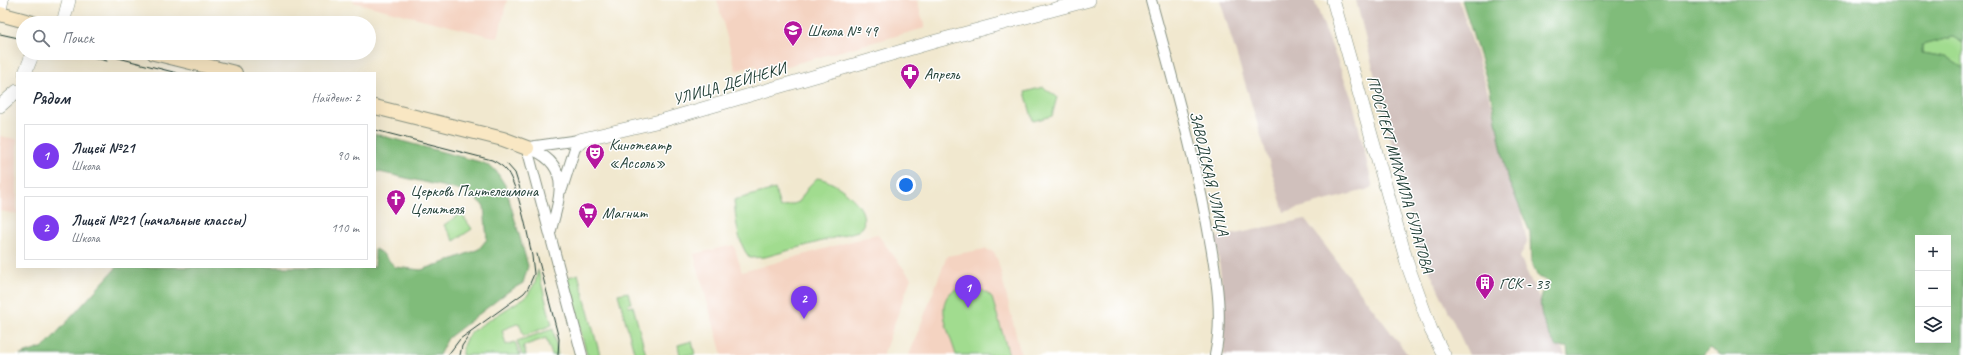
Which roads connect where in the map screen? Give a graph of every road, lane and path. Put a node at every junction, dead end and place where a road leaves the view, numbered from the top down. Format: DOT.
graph roads {
  1 [pos="2,0"];
  2 [pos="69,0"];
  3 [pos="1089,0"];
  4 [pos="1151,0"];
  5 [pos="1333,0"];
  6 [pos="0,9"];
  7 [pos="0,14"];
  8 [pos="65,16"];
  9 [pos="16,19"];
  10 [pos="30,60"];
  11 [pos="182,60"];
  12 [pos="26,70"];
  13 [pos="231,72"];
  14 [pos="16,91"];
  15 [pos="16,91"];
  16 [pos="0,102"];
  17 [pos="0,106"];
  18 [pos="376,108"];
  19 [pos="582,139"];
  20 [pos="527,148"];
  21 [pos="558,200"];
  22 [pos="550,233"];
  23 [pos="582,355"];
  24 [pos="1215,355"];
  25 [pos="1444,355"];
  1 -- 6 [label="street"];
  2 -- 8 [label="street"];
  3 -- 19 [label="street, УЛИЦА ДЕЙНЕКИ"];
  4 -- 24 [label="street, ЗАВОДСКАЯ УЛИЦА"];
  5 -- 25 [label="street, ПРОСПЕКТ МИХАИЛА БУЛАТОВА"];
  7 -- 9 [label="main road"];
  10 -- 12 [label="street"];
  11 -- 13 [label="main road"];
  14 -- 16 [label="street"];
  15 -- 17 [label="street"];
  18 -- 20 [label="main road, УЛИЦА ДЕЙНЕКИ"];
  19 -- 20 [label="street, УЛИЦА ДЕЙНЕКИ"];
  19 -- 21 [label="street"];
  20 -- 21 [label="street"];
  20 -- 22 [label="street"];
  21 -- 22 [label="street"];
  22 -- 23 [label="street"];
}
